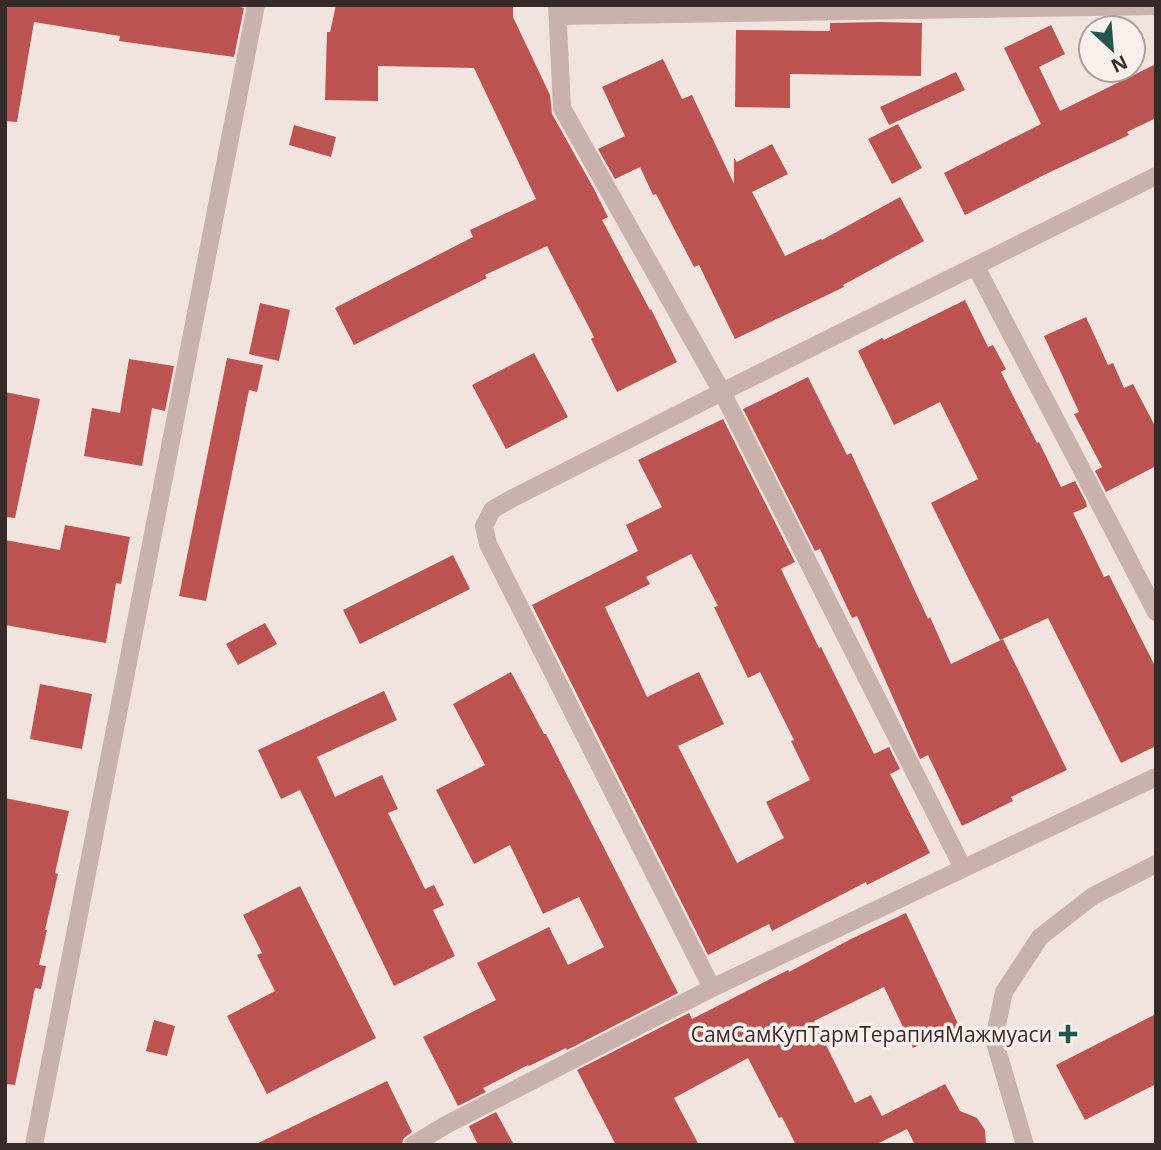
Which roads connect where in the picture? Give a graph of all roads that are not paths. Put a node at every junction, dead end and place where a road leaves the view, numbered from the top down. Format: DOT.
graph roads {
  1 [pos="256,5"];
  2 [pos="1156,6"];
  3 [pos="558,10"];
  4 [pos="1156,176"];
  5 [pos="976,267"];
  6 [pos="722,392"];
  7 [pos="1156,612"];
  8 [pos="1156,777"];
  9 [pos="1156,864"];
  10 [pos="963,868"];
  11 [pos="712,988"];
  12 [pos="34,1145"];
  13 [pos="413,1145"];
  14 [pos="1025,1145"];
  1 -- 12 [label="street"];
  2 -- 3 [label="street"];
  3 -- 6 [label="street"];
  4 -- 5 [label="street"];
  5 -- 6 [label="street"];
  5 -- 7 [label="street"];
  6 -- 10 [label="street"];
  6 -- 11 [label="street"];
  8 -- 10 [label="street"];
  9 -- 14 [label="street"];
  10 -- 11 [label="street"];
  11 -- 13 [label="street"];
}
